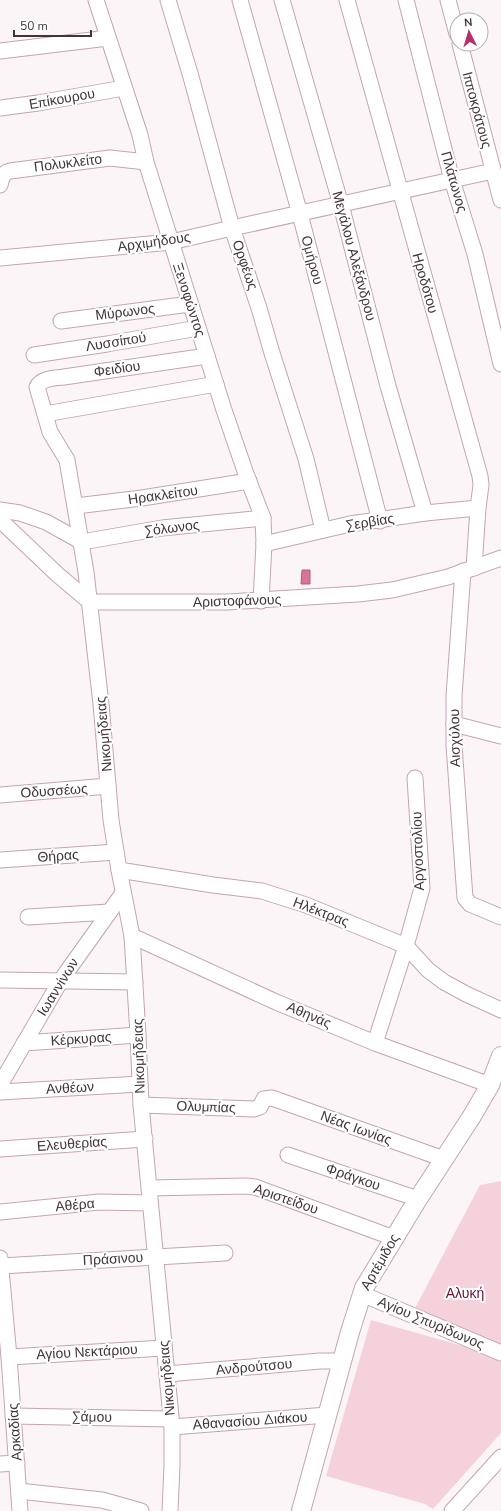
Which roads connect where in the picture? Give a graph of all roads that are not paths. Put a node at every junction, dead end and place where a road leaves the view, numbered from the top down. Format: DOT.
graph roads {
  1 [pos="96,0"];
  2 [pos="168,0"];
  3 [pos="240,0"];
  4 [pos="282,0"];
  5 [pos="347,0"];
  6 [pos="406,0"];
  7 [pos="448,0"];
  8 [pos="451,12"];
  9 [pos="108,38"];
  10 [pos="0,51"];
  11 [pos="462,52"];
  12 [pos="124,88"];
  13 [pos="0,108"];
  14 [pos="146,162"];
  15 [pos="494,171"];
  16 [pos="452,180"];
  17 [pos="0,186"];
  18 [pos="400,192"];
  19 [pos="501,200"];
  20 [pos="341,205"];
  21 [pos="300,214"];
  22 [pos="232,228"];
  23 [pos="171,242"];
  24 [pos="0,258"];
  25 [pos="190,304"];
  26 [pos="61,321"];
  27 [pos="198,328"];
  28 [pos="34,355"];
  29 [pos="207,356"];
  30 [pos="501,364"];
  31 [pos="216,384"];
  32 [pos="38,393"];
  33 [pos="45,414"];
  34 [pos="249,481"];
  35 [pos="76,506"];
  36 [pos="478,508"];
  37 [pos="0,510"];
  38 [pos="425,513"];
  39 [pos="263,518"];
  40 [pos="0,520"];
  41 [pos="380,521"];
  42 [pos="323,530"];
  43 [pos="82,542"];
  44 [pos="264,544"];
  45 [pos="501,558"];
  46 [pos="468,570"];
  47 [pos="261,601"];
  48 [pos="90,602"];
  49 [pos="454,724"];
  50 [pos="501,736"];
  51 [pos="415,778"];
  52 [pos="108,786"];
  53 [pos="0,795"];
  54 [pos="116,852"];
  55 [pos="0,860"];
  56 [pos="119,870"];
  57 [pos="123,893"];
  58 [pos="109,912"];
  59 [pos="28,917"];
  60 [pos="501,917"];
  61 [pos="132,936"];
  62 [pos="406,946"];
  63 [pos="0,980"];
  64 [pos="61,980"];
  65 [pos="135,982"];
  66 [pos="501,1010"];
  67 [pos="138,1035"];
  68 [pos="24,1042"];
  69 [pos="375,1043"];
  70 [pos="501,1056"];
  71 [pos="140,1084"];
  72 [pos="0,1085"];
  73 [pos="490,1085"];
  74 [pos="0,1092"];
  75 [pos="267,1098"];
  76 [pos="141,1105"];
  77 [pos="145,1139"];
  78 [pos="0,1149"];
  79 [pos="288,1154"];
  80 [pos="444,1160"];
  81 [pos="150,1196"];
  82 [pos="418,1199"];
  83 [pos="0,1212"];
  84 [pos="394,1238"];
  85 [pos="225,1253"];
  86 [pos="156,1257"];
  87 [pos="0,1262"];
  88 [pos="362,1294"];
  89 [pos="164,1348"];
  90 [pos="501,1353"];
  91 [pos="9,1357"];
  92 [pos="342,1361"];
  93 [pos="167,1374"];
  94 [pos="327,1414"];
  95 [pos="13,1416"];
  96 [pos="172,1423"];
  97 [pos="501,1457"];
  98 [pos="17,1463"];
  99 [pos="0,1464"];
  100 [pos="19,1491"];
  101 [pos="20,1511"];
  102 [pos="140,1511"];
  103 [pos="170,1511"];
  104 [pos="301,1511"];
  105 [pos="452,1511"];
  1 -- 9 [label="street, Ξενοφώντος"];
  2 -- 22 [label="street, Ορφέως"];
  3 -- 21 [label="street, Ομήρου"];
  4 -- 20 [label="street, Μεγάλου Αλεξάνδρου"];
  5 -- 18 [label="street, Ηροδότου"];
  6 -- 16 [label="street, Πλάτωνος"];
  7 -- 8 [label="street"];
  9 -- 10 [label="street"];
  9 -- 12 [label="street, Ξενοφώντος"];
  11 -- 15 [label="street, Ιπποκράτους"];
  12 -- 13 [label="street, Επίκουρου"];
  12 -- 14 [label="street, Ξενοφώντος"];
  14 -- 17 [label="street, Πολυκλείτο"];
  14 -- 23 [label="street, Ξενοφώντος"];
  15 -- 16 [label="street, Αρχιμήδους"];
  15 -- 19 [label="street, Ιπποκράτους"];
  16 -- 18 [label="street, Αρχιμήδους"];
  16 -- 30 [label="street, Πλάτωνος"];
  18 -- 20 [label="street, Αρχιμήδους"];
  18 -- 36 [label="street, Ηροδότου"];
  20 -- 21 [label="street, Αρχιμήδους"];
  20 -- 38 [label="street, Μεγάλου Αλεξάνδρου"];
  21 -- 22 [label="street, Αρχιμήδους"];
  21 -- 41 [label="street, Ομήρου"];
  22 -- 23 [label="street, Αρχιμήδους"];
  22 -- 42 [label="street, Ορφέως"];
  23 -- 24 [label="street, Αρχιμήδους"];
  23 -- 25 [label="street, Ξενοφώντος"];
  25 -- 26 [label="street, Μύρωνος"];
  25 -- 27 [label="street, Ξενοφώντος"];
  27 -- 28 [label="street, Λυσσίπού"];
  27 -- 29 [label="street, Ξενοφώντος"];
  29 -- 31 [label="street, Ξενοφώντος"];
  29 -- 32 [label="street, Φειδίου"];
  31 -- 33 [label="street"];
  31 -- 34 [label="street, Ξενοφώντος"];
  32 -- 33 [label="street, Νικομήδειας"];
  33 -- 35 [label="street, Νικομήδειας"];
  34 -- 35 [label="street, Ηρακλείτου"];
  34 -- 39 [label="street, Ξενοφώντος"];
  35 -- 43 [label="street, Νικομήδειας"];
  36 -- 38 [label="street, Σερβίας"];
  36 -- 46 [label="street, Ηροδότου"];
  37 -- 43 [label="street"];
  38 -- 41 [label="street, Σερβίας"];
  39 -- 43 [label="street, Σόλωνος"];
  39 -- 44 [label="street, Ξενοφώντος"];
  40 -- 48 [label="street"];
  41 -- 42 [label="street, Σερβίας"];
  42 -- 44 [label="street, Σερβίας"];
  43 -- 48 [label="street, Νικομήδειας"];
  44 -- 47 [label="street, Ξενοφώντος"];
  45 -- 46 [label="street, Αριστοφάνους"];
  46 -- 47 [label="street, Αριστοφάνους"];
  46 -- 49 [label="street, Αισχύλου"];
  47 -- 48 [label="street, Αριστοφάνους"];
  48 -- 52 [label="street, Νικομήδειας"];
  49 -- 50 [label="street"];
  49 -- 60 [label="street, Αισχύλου"];
  51 -- 62 [label="street, Αργοστολίου"];
  52 -- 53 [label="street, Οδυσσέως"];
  52 -- 54 [label="street, Νικομήδειας"];
  54 -- 55 [label="street, Θήρας"];
  54 -- 56 [label="street, Νικομήδειας"];
  56 -- 57 [label="street, Νικομήδειας"];
  56 -- 62 [label="street, Ηλέκτρας"];
  57 -- 58 [label="street, Ιωαννίνων"];
  57 -- 61 [label="street, Νικομήδειας"];
  58 -- 59 [label="street"];
  58 -- 64 [label="street, Ιωαννίνων"];
  61 -- 65 [label="street, Νικομήδειας"];
  61 -- 69 [label="street, Αθηνάς"];
  62 -- 66 [label="street, Ηλέκτρας"];
  62 -- 69 [label="street, Αργοστολίου"];
  63 -- 64 [label="street"];
  64 -- 65 [label="street"];
  64 -- 68 [label="street, Ιωαννίνων"];
  65 -- 67 [label="street, Νικομήδειας"];
  67 -- 68 [label="street, Κέρκυρας"];
  67 -- 71 [label="street, Νικομήδειας"];
  68 -- 72 [label="street, Ιωαννίνων"];
  69 -- 73 [label="street, Αθηνάς"];
  70 -- 73 [label="main road, Αρτέμιδος"];
  71 -- 74 [label="street, Ανθέων"];
  71 -- 76 [label="street, Νικομήδειας"];
  73 -- 80 [label="main road, Αρτέμιδος"];
  75 -- 76 [label="street, Ολυμπίας"];
  75 -- 80 [label="street, Νέας Ιωνίας"];
  76 -- 77 [label="street, Νικομήδειας"];
  77 -- 78 [label="street, Ελευθερίας"];
  77 -- 81 [label="street, Νικομήδειας"];
  79 -- 82 [label="street, Φράγκου"];
  80 -- 82 [label="main road, Αρτέμιδος"];
  81 -- 83 [label="street, Αθέρα"];
  81 -- 84 [label="street, Αριστείδου"];
  81 -- 86 [label="street, Νικομήδειας"];
  82 -- 84 [label="main road, Αρτέμιδος"];
  84 -- 88 [label="main road, Αρτέμιδος"];
  85 -- 86 [label="street, Πράσινου"];
  86 -- 87 [label="street, Πράσινου"];
  86 -- 89 [label="street, Νικομήδειας"];
  87 -- 91 [label="street, Αρκαδίας"];
  88 -- 90 [label="street, Αγίου Σπυρίδωνος"];
  88 -- 92 [label="main road, Αρτέμιδος"];
  89 -- 91 [label="street, Αγίου Νεκτάριου"];
  89 -- 93 [label="street, Νικομήδειας"];
  91 -- 95 [label="street, Αρκαδίας"];
  92 -- 93 [label="street, Ανδρούτσου"];
  92 -- 94 [label="main road, Αρτέμιδος"];
  93 -- 96 [label="street, Νικομήδειας"];
  94 -- 96 [label="street, Αθανασίου Διάκου"];
  94 -- 104 [label="main road, Αρτέμιδος"];
  95 -- 96 [label="street, Σάμου"];
  95 -- 98 [label="street, Αρκαδίας"];
  96 -- 103 [label="street, Νικομήδειας"];
  97 -- 105 [label="street"];
  98 -- 99 [label="street"];
  98 -- 100 [label="street, Αρκαδίας"];
  100 -- 101 [label="street, Αρκαδίας"];
  100 -- 102 [label="street"];
}
